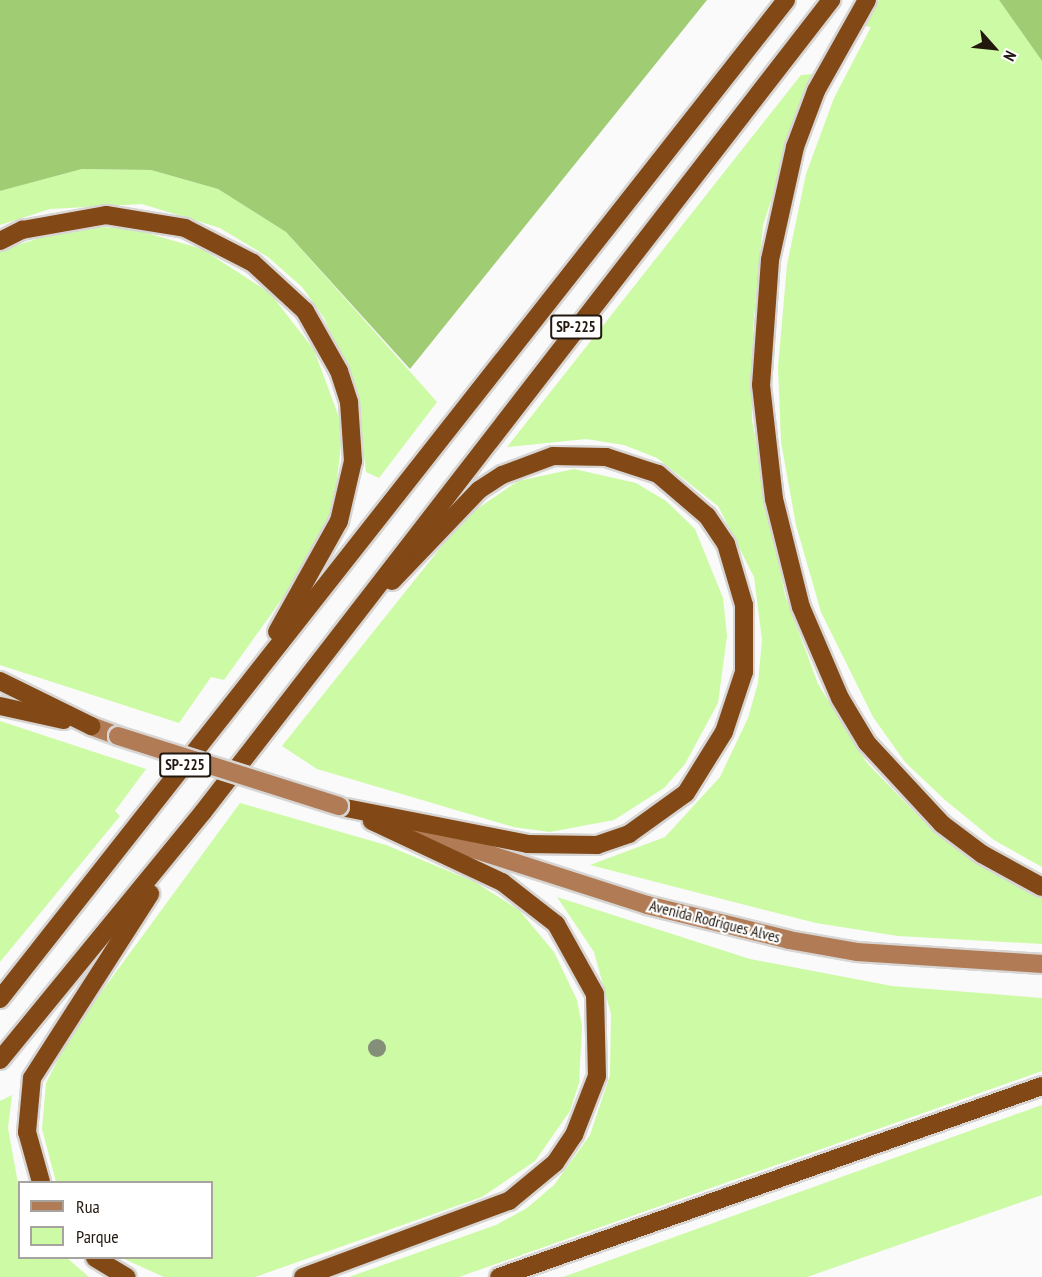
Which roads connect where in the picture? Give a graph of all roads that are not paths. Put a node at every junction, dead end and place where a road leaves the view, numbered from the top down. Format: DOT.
graph roads {
  1 [pos="786,0"];
  2 [pos="831,0"];
  3 [pos="867,0"];
  4 [pos="0,241"];
  5 [pos="323,654"];
  6 [pos="0,681"];
  7 [pos="0,706"];
  8 [pos="228,709"];
  9 [pos="91,726"];
  10 [pos="161,797"];
  11 [pos="343,807"];
  12 [pos="203,812"];
  13 [pos="1042,887"];
  14 [pos="1042,964"];
  15 [pos="0,983"];
  16 [pos="0,999"];
  17 [pos="0,1060"];
  18 [pos="1042,1086"];
  19 [pos="41,1181"];
  20 [pos="98,1259"];
  21 [pos="127,1277"];
  22 [pos="303,1277"];
  23 [pos="499,1277"];
  1 -- 8 [label="highway, SP-225"];
  2 -- 5 [label="highway, SP-225"];
  3 -- 13 [label="highway"];
  4 -- 8 [label="highway"];
  5 -- 11 [label="highway"];
  5 -- 12 [label="highway, SP-225"];
  6 -- 9 [label="highway"];
  7 -- 9 [label="highway"];
  8 -- 10 [label="highway, SP-225"];
  9 -- 11 [label="main road, Avenida Rodrigues Alves, bridge"];
  10 -- 15 [label="highway"];
  10 -- 16 [label="highway, SP-225"];
  11 -- 14 [label="main road, Avenida Rodrigues Alves"];
  11 -- 22 [label="highway"];
  12 -- 17 [label="highway, SP-225"];
  12 -- 19 [label="highway"];
  18 -- 23 [label="highway"];
  20 -- 21 [label="highway"];
}
